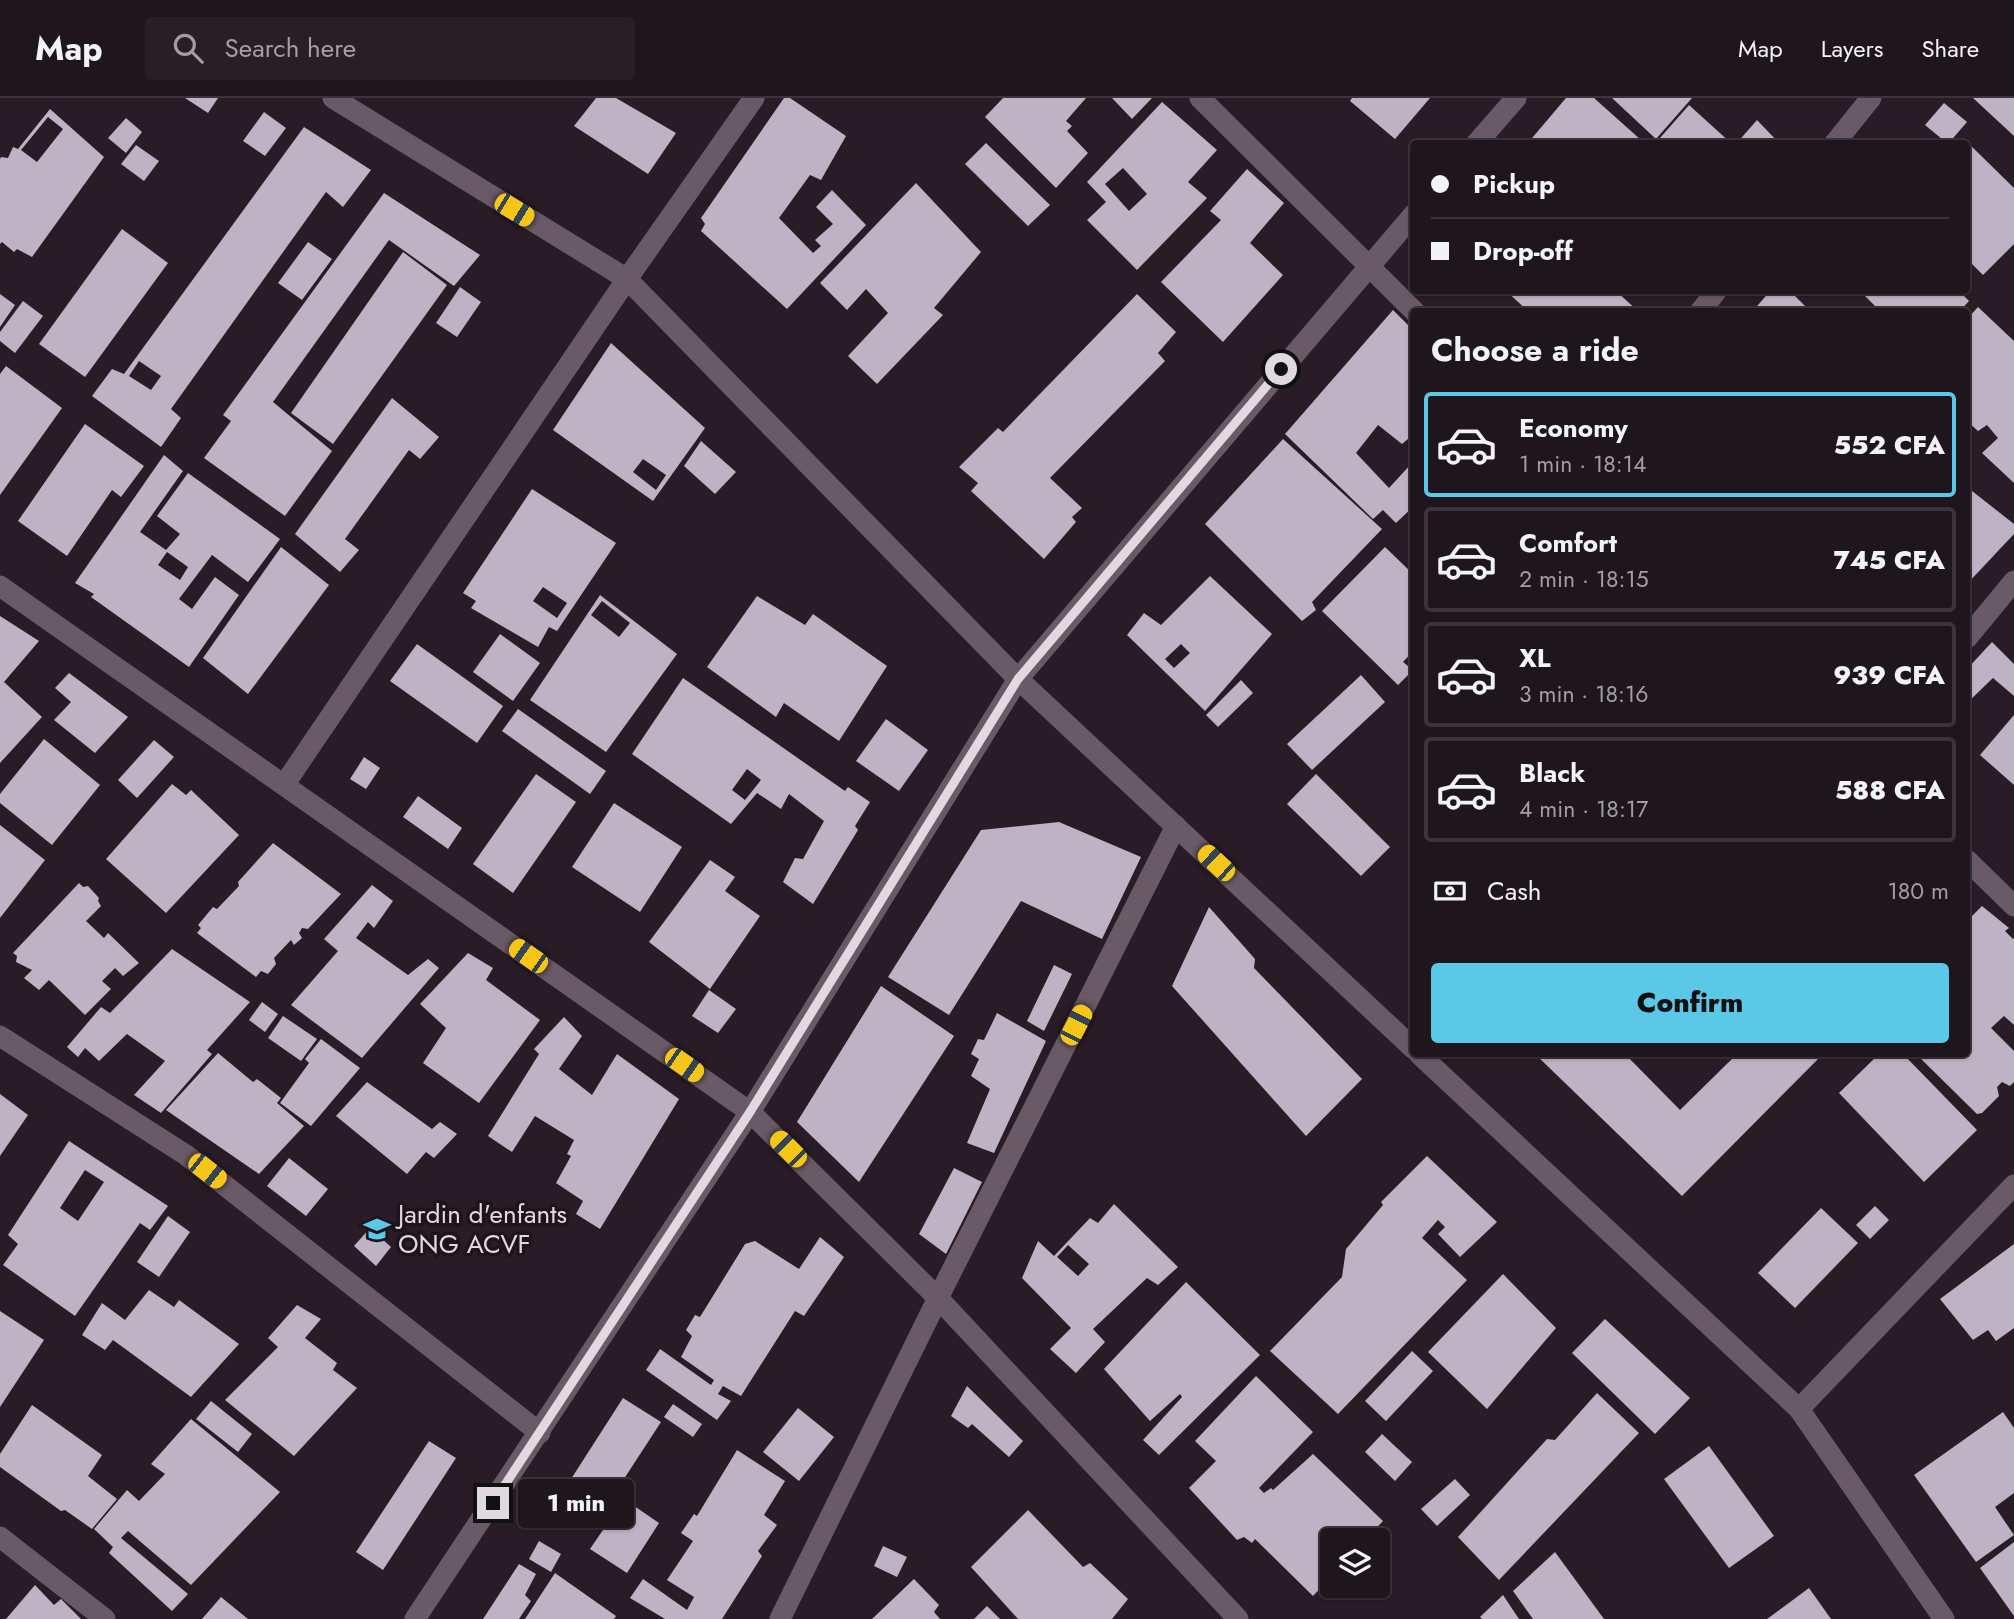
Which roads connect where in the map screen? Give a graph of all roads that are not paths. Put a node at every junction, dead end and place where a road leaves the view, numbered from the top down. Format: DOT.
graph roads {
  1 [pos="333,98"];
  2 [pos="754,98"];
  3 [pos="1200,98"];
  4 [pos="1516,98"];
  5 [pos="1871,98"];
  6 [pos="1479,140"];
  7 [pos="1837,140"];
  8 [pos="1410,219"];
  9 [pos="1369,266"];
  10 [pos="627,279"];
  11 [pos="1714,294"];
  12 [pos="1411,308"];
  13 [pos="1703,308"];
  14 [pos="2014,581"];
  15 [pos="0,586"];
  16 [pos="1970,634"];
  17 [pos="1018,679"];
  18 [pos="284,785"];
  19 [pos="1176,826"];
  20 [pos="1970,863"];
  21 [pos="2014,906"];
  22 [pos="0,1036"];
  23 [pos="1410,1045"];
  24 [pos="1422,1057"];
  25 [pos="750,1112"];
  26 [pos="2014,1185"];
  27 [pos="938,1298"];
  28 [pos="1798,1409"];
  29 [pos="540,1433"];
  30 [pos="0,1537"];
  31 [pos="1236,1618"];
  32 [pos="105,1619"];
  33 [pos="415,1619"];
  34 [pos="780,1619"];
  35 [pos="1944,1619"];
  1 -- 10 [label="street"];
  2 -- 10 [label="street"];
  3 -- 9 [label="street"];
  4 -- 6 [label="street"];
  5 -- 7 [label="street"];
  8 -- 9 [label="street"];
  9 -- 12 [label="street"];
  9 -- 17 [label="street"];
  10 -- 17 [label="street"];
  10 -- 18 [label="street"];
  11 -- 13 [label="street"];
  14 -- 16 [label="street"];
  15 -- 18 [label="street"];
  17 -- 19 [label="street"];
  17 -- 25 [label="street"];
  18 -- 25 [label="street"];
  19 -- 23 [label="street"];
  19 -- 27 [label="street"];
  20 -- 21 [label="street"];
  22 -- 29 [label="street"];
  24 -- 28 [label="street"];
  25 -- 27 [label="street"];
  25 -- 29 [label="street"];
  26 -- 28 [label="street"];
  27 -- 31 [label="street"];
  27 -- 34 [label="street"];
  28 -- 35 [label="street"];
  29 -- 33 [label="street"];
  30 -- 32 [label="street"];
}
